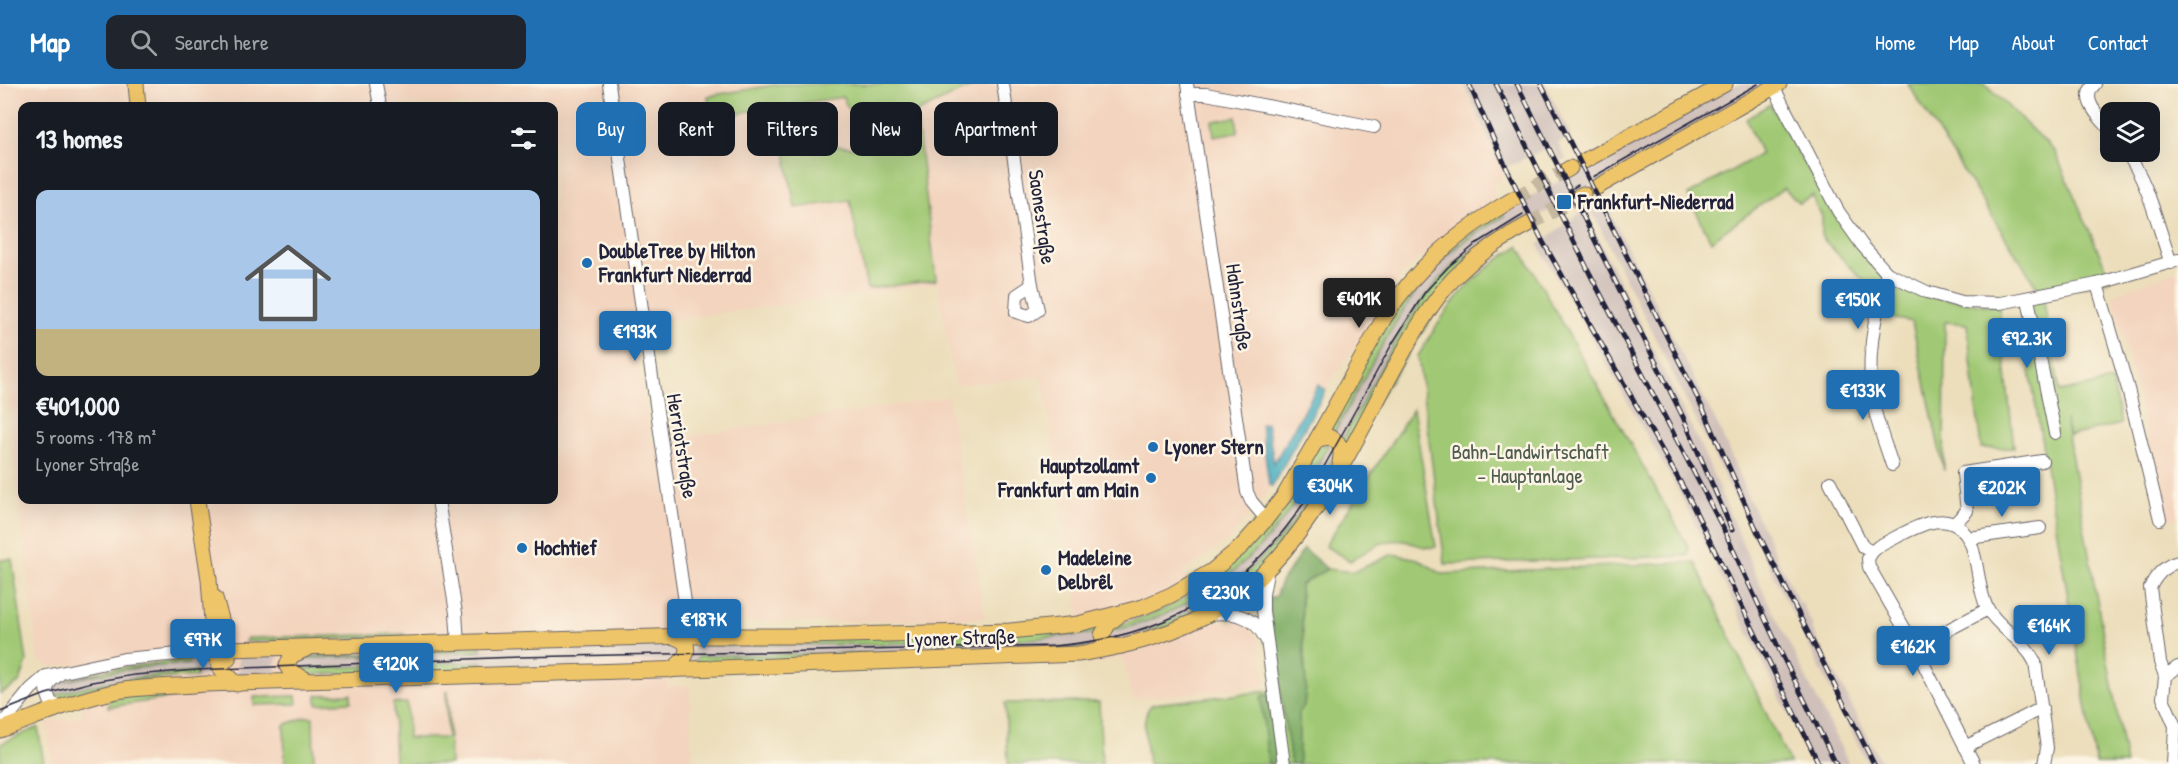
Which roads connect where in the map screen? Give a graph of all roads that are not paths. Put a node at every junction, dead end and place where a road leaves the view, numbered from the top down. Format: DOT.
graph roads {
  1 [pos="136,84"];
  2 [pos="376,84"];
  3 [pos="609,84"];
  4 [pos="1003,84"];
  5 [pos="1725,84"];
  6 [pos="2095,84"];
  7 [pos="1775,85"];
  8 [pos="1187,89"];
  9 [pos="138,102"];
  10 [pos="379,102"];
  11 [pos="2100,117"];
  12 [pos="1374,127"];
  13 [pos="2134,162"];
  14 [pos="1573,167"];
  15 [pos="1586,193"];
  16 [pos="1515,198"];
  17 [pos="1529,224"];
  18 [pos="2174,261"];
  19 [pos="1887,273"];
  20 [pos="2097,284"];
  21 [pos="1032,285"];
  22 [pos="2028,299"];
  23 [pos="2055,433"];
  24 [pos="1317,439"];
  25 [pos="2042,461"];
  26 [pos="1892,465"];
  27 [pos="1340,466"];
  28 [pos="1830,482"];
  29 [pos="198,504"];
  30 [pos="439,504"];
  31 [pos="1266,519"];
  32 [pos="2160,519"];
  33 [pos="1955,523"];
  34 [pos="2040,528"];
  35 [pos="1969,538"];
  36 [pos="1872,552"];
  37 [pos="2178,562"];
  38 [pos="1268,568"];
  39 [pos="1988,609"];
  40 [pos="1123,612"];
  41 [pos="1208,615"];
  42 [pos="690,636"];
  43 [pos="675,637"];
  44 [pos="1267,642"];
  45 [pos="458,643"];
  46 [pos="320,646"];
  47 [pos="1127,646"];
  48 [pos="1915,647"];
  49 [pos="220,650"];
  50 [pos="2178,667"];
  51 [pos="671,670"];
  52 [pos="63,672"];
  53 [pos="224,673"];
  54 [pos="2165,676"];
  55 [pos="309,681"];
  56 [pos="206,684"];
  57 [pos="237,684"];
  58 [pos="62,707"];
  59 [pos="2042,708"];
  60 [pos="0,728"];
  61 [pos="1965,747"];
  62 [pos="1284,764"];
  63 [pos="1974,764"];
  64 [pos="2044,764"];
  65 [pos="2173,764"];
  1 -- 9 [label="main road"];
  2 -- 10 [label="street"];
  3 -- 42 [label="street, Herriotstraße"];
  4 -- 21 [label="street, Saonestraße"];
  5 -- 14 [label="main road"];
  6 -- 11 [label="street"];
  7 -- 15 [label="main road"];
  7 -- 19 [label="street"];
  8 -- 12 [label="street, Hahnstraße"];
  8 -- 31 [label="street, Hahnstraße"];
  13 -- 18 [label="street"];
  16 -- 24 [label="main road, Lyoner Straße"];
  17 -- 27 [label="main road, Lyoner Straße"];
  18 -- 20 [label="street"];
  19 -- 22 [label="street"];
  19 -- 26 [label="street"];
  20 -- 22 [label="street"];
  20 -- 32 [label="street"];
  22 -- 23 [label="street"];
  24 -- 27 [label="main road"];
  24 -- 31 [label="main road, Lyoner Straße"];
  25 -- 33 [label="street"];
  27 -- 38 [label="main road, Lyoner Straße"];
  28 -- 36 [label="street"];
  29 -- 49 [label="main road"];
  30 -- 45 [label="street"];
  31 -- 40 [label="main road, Lyoner Straße"];
  33 -- 35 [label="street"];
  33 -- 36 [label="street"];
  34 -- 35 [label="street"];
  35 -- 39 [label="street"];
  36 -- 48 [label="street"];
  37 -- 54 [label="street"];
  38 -- 41 [label="main road, Lyoner Straße"];
  38 -- 44 [label="street"];
  39 -- 48 [label="street"];
  39 -- 59 [label="street"];
  40 -- 42 [label="main road, Lyoner Straße"];
  40 -- 47 [label="main road"];
  41 -- 44 [label="street"];
  41 -- 47 [label="main road, Lyoner Straße"];
  42 -- 43 [label="main road, Lyoner Straße"];
  43 -- 45 [label="main road, Lyoner Straße"];
  43 -- 51 [label="main road"];
  44 -- 62 [label="street"];
  45 -- 46 [label="main road, Lyoner Straße"];
  46 -- 49 [label="main road, Lyoner Straße"];
  46 -- 55 [label="main road"];
  47 -- 51 [label="main road, Lyoner Straße"];
  48 -- 61 [label="street"];
  49 -- 52 [label="street"];
  49 -- 53 [label="main road"];
  50 -- 54 [label="street"];
  51 -- 55 [label="main road, Lyoner Straße"];
  52 -- 58 [label="street"];
  52 -- 60 [label="street"];
  53 -- 56 [label="main road"];
  53 -- 57 [label="main road"];
  54 -- 65 [label="street"];
  55 -- 57 [label="main road, Lyoner Straße"];
  56 -- 57 [label="main road, Lyoner Straße"];
  56 -- 58 [label="main road, Lyoner Straße"];
  58 -- 60 [label="main road, Lyoner Straße"];
  59 -- 61 [label="street"];
  59 -- 64 [label="street"];
  61 -- 63 [label="street"];
}
